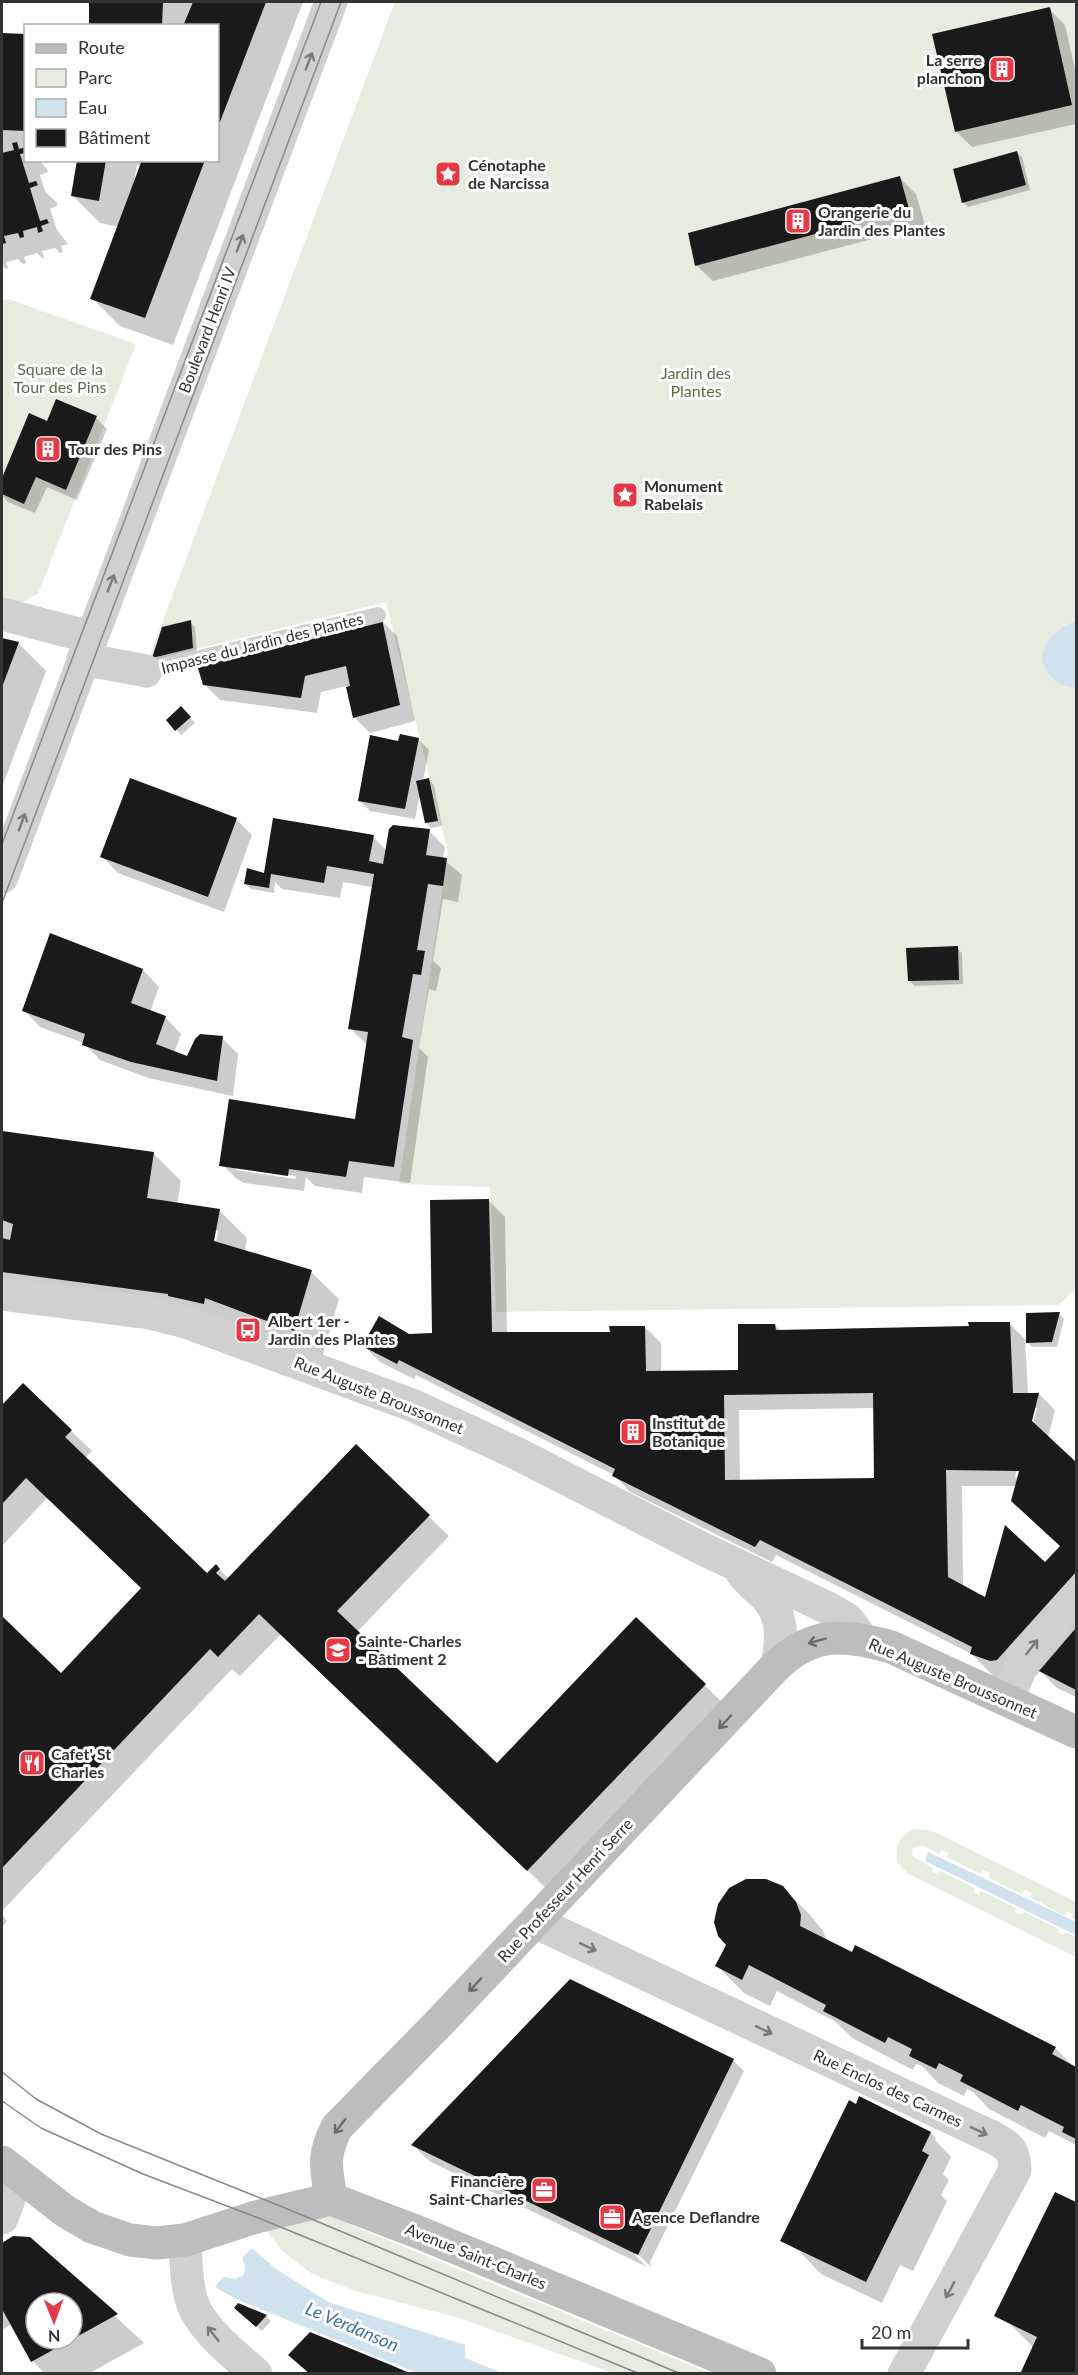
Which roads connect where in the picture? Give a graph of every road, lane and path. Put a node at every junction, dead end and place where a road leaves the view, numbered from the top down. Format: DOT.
graph roads {
  1 [pos="331,2"];
  2 [pos="2,615"];
  3 [pos="378,615"];
  4 [pos="86,648"];
  5 [pos="146,671"];
  6 [pos="2,877"];
  7 [pos="2,1294"];
  8 [pos="734,1562"];
  9 [pos="806,1597"];
  10 [pos="1077,1597"];
  11 [pos="779,1619"];
  12 [pos="864,1640"];
  13 [pos="777,1665"];
  14 [pos="1008,1700"];
  15 [pos="1077,1732"];
  16 [pos="535,1922"];
  17 [pos="10,2169"];
  18 [pos="331,2199"];
  19 [pos="2,2218"];
  20 [pos="184,2240"];
  21 [pos="256,2373"];
  22 [pos="760,2373"];
  23 [pos="904,2373"];
  4 -- 1 [label="street, Boulevard Henri IV, one-way"];
  2 -- 4 [label="street"];
  3 -- 5 [label="lane, Impasse du Jardin des Plantes"];
  4 -- 5 [label="street"];
  6 -- 4 [label="street, Boulevard Henri IV, one-way"];
  7 -- 8 [label="street, Rue Auguste Broussonnet"];
  8 -- 9 [label="street, Rue Auguste Broussonnet"];
  8 -- 11 [label="street, Rue Auguste Broussonnet"];
  9 -- 11 [label="street"];
  9 -- 12 [label="street, Rue Auguste Broussonnet"];
  14 -- 10 [label="street, one-way"];
  11 -- 13 [label="street"];
  12 -- 13 [label="main road, Rue Professeur Henri Serre, one-way"];
  12 -- 14 [label="main road, Rue Auguste Broussonnet"];
  13 -- 16 [label="main road, Rue Professeur Henri Serre, one-way"];
  14 -- 15 [label="main road, Rue Auguste Broussonnet"];
  16 -- 18 [label="main road, Rue Professeur Henri Serre, one-way"];
  16 -- 23 [label="street, Rue Enclos des Carmes, one-way"];
  17 -- 19 [label="street"];
  17 -- 20 [label="main road"];
  18 -- 20 [label="main road"];
  18 -- 22 [label="main road, Avenue Saint-Charles"];
  21 -- 20 [label="street, one-way"];
}
